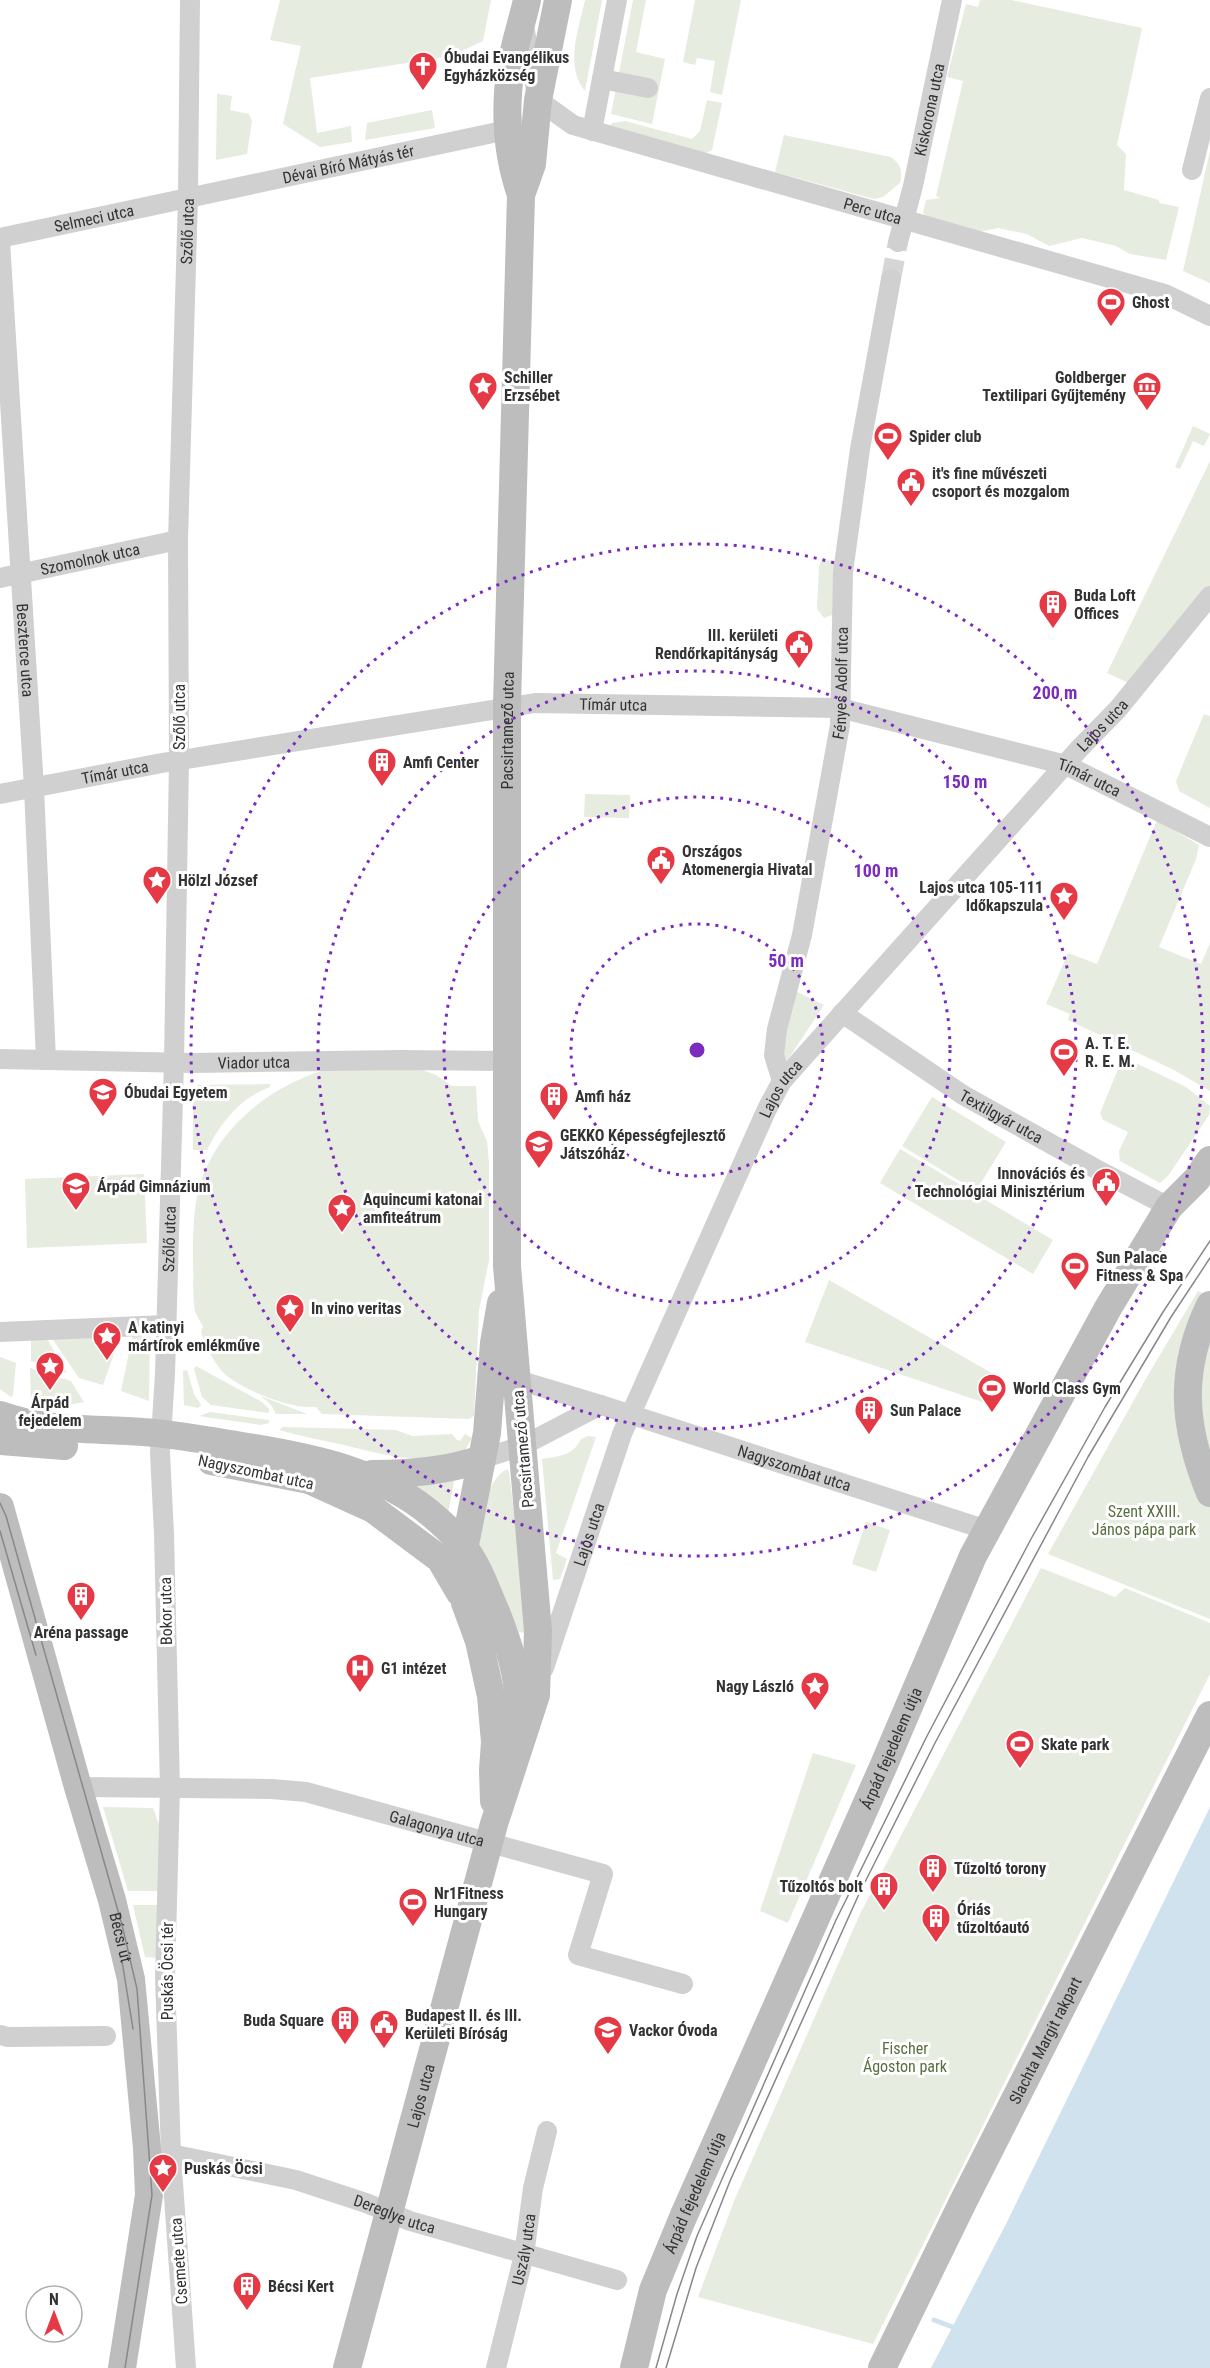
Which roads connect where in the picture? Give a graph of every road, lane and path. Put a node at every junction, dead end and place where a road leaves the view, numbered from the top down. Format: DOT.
graph roads {
  1 [pos="190,0"];
  2 [pos="558,0"];
  3 [pos="617,0"];
  4 [pos="952,0"];
  5 [pos="525,10"];
  6 [pos="602,79"];
  7 [pos="648,88"];
  8 [pos="1210,98"];
  9 [pos="538,100"];
  10 [pos="507,130"];
  11 [pos="592,131"];
  12 [pos="1192,170"];
  13 [pos="521,195"];
  14 [pos="188,197"];
  15 [pos="904,219"];
  16 [pos="0,239"];
  17 [pos="898,242"];
  18 [pos="891,279"];
  19 [pos="1210,316"];
  20 [pos="178,540"];
  21 [pos="21,574"];
  22 [pos="0,578"];
  23 [pos="1210,596"];
  24 [pos="507,705"];
  25 [pos="840,708"];
  26 [pos="179,760"];
  27 [pos="1066,765"];
  28 [pos="34,788"];
  29 [pos="0,794"];
  30 [pos="1210,837"];
  31 [pos="842,1012"];
  32 [pos="0,1059"];
  33 [pos="46,1059"];
  34 [pos="507,1061"];
  35 [pos="174,1062"];
  36 [pos="782,1081"];
  37 [pos="1210,1160"];
  38 [pos="1169,1207"];
  39 [pos="507,1266"];
  40 [pos="1210,1305"];
  41 [pos="166,1325"];
  42 [pos="0,1332"];
  43 [pos="518,1380"];
  44 [pos="602,1405"];
  45 [pos="630,1414"];
  46 [pos="0,1415"];
  47 [pos="161,1443"];
  48 [pos="5,1444"];
  49 [pos="524,1445"];
  50 [pos="482,1459"];
  51 [pos="363,1474"];
  52 [pos="476,1488"];
  53 [pos="1210,1493"];
  54 [pos="1,1514"];
  55 [pos="987,1530"];
  56 [pos="464,1546"];
  57 [pos="465,1603"];
  58 [pos="538,1631"];
  59 [pos="536,1695"];
  60 [pos="1210,1715"];
  61 [pos="514,1766"];
  62 [pos="78,1787"];
  63 [pos="170,1788"];
  64 [pos="492,1833"];
  65 [pos="683,1984"];
  66 [pos="0,2035"];
  67 [pos="106,2036"];
  68 [pos="547,2130"];
  69 [pos="171,2154"];
  70 [pos="388,2212"];
  71 [pos="524,2255"];
  72 [pos="617,2280"];
  73 [pos="122,2368"];
  74 [pos="186,2368"];
  75 [pos="347,2368"];
  76 [pos="496,2368"];
  77 [pos="634,2368"];
  78 [pos="882,2368"];
  1 -- 14 [label="street, Szőlő utca"];
  2 -- 9 [label="main road, Pacsirtamező utca"];
  3 -- 6 [label="street"];
  4 -- 15 [label="street, Kiskorona utca"];
  5 -- 9 [label="street, Pacsirtamező utca"];
  5 -- 10 [label="main road, Pacsirtamező utca"];
  6 -- 7 [label="street"];
  6 -- 11 [label="street"];
  8 -- 12 [label="street"];
  9 -- 11 [label="street, Perc utca"];
  9 -- 13 [label="main road, Pacsirtamező utca"];
  10 -- 13 [label="main road, Pacsirtamező utca"];
  10 -- 14 [label="street, Dévai Bíró Mátyás tér"];
  11 -- 15 [label="street, Perc utca"];
  13 -- 24 [label="main road, Pacsirtamező utca"];
  14 -- 16 [label="street, Selmeci utca"];
  14 -- 20 [label="street, Szőlő utca"];
  15 -- 17 [label="street"];
  15 -- 19 [label="street, Perc utca"];
  16 -- 21 [label="street, Beszterce utca"];
  18 -- 25 [label="street, Fényes Adolf utca"];
  20 -- 21 [label="street, Szomolnok utca"];
  20 -- 26 [label="street, Szőlő utca"];
  21 -- 22 [label="street, Szomolnok utca"];
  21 -- 28 [label="street, Beszterce utca"];
  23 -- 27 [label="street, Lajos utca"];
  24 -- 25 [label="street, Tímár utca"];
  24 -- 26 [label="street, Tímár utca"];
  24 -- 34 [label="main road, Pacsirtamező utca"];
  25 -- 27 [label="street, Tímár utca"];
  25 -- 36 [label="street, Fényes Adolf utca"];
  26 -- 28 [label="street, Tímár utca"];
  26 -- 35 [label="street, Szőlő utca"];
  27 -- 30 [label="street, Tímár utca"];
  27 -- 31 [label="street, Lajos utca"];
  28 -- 29 [label="street, Tímár utca"];
  28 -- 33 [label="street, Beszterce utca"];
  31 -- 36 [label="street, Lajos utca"];
  31 -- 38 [label="street, Textilgyár utca"];
  32 -- 33 [label="street, Viador utca"];
  33 -- 35 [label="street, Viador utca"];
  34 -- 35 [label="street, Viador utca"];
  34 -- 39 [label="main road, Pacsirtamező utca"];
  35 -- 41 [label="street, Szőlő utca"];
  36 -- 45 [label="street, Lajos utca"];
  37 -- 38 [label="main road, Árpád fejedelem útja"];
  38 -- 55 [label="main road, Árpád fejedelem útja"];
  39 -- 43 [label="main road, Pacsirtamező utca"];
  39 -- 50 [label="main road, Pacsirtamező utca"];
  40 -- 53 [label="main road"];
  41 -- 42 [label="street"];
  41 -- 47 [label="street, Szőlő utca"];
  43 -- 44 [label="street, Nagyszombat utca"];
  43 -- 49 [label="main road, Pacsirtamező utca"];
  44 -- 45 [label="street, Nagyszombat utca"];
  44 -- 49 [label="street, Nagyszombat utca"];
  45 -- 55 [label="street, Nagyszombat utca"];
  45 -- 59 [label="street, Lajos utca"];
  46 -- 47 [label="main road, Nagyszombat utca"];
  47 -- 48 [label="main road, Nagyszombat utca"];
  47 -- 51 [label="main road, Nagyszombat utca"];
  47 -- 57 [label="main road, Nagyszombat utca"];
  47 -- 63 [label="street, Bokor utca"];
  49 -- 50 [label="street, Nagyszombat utca"];
  49 -- 52 [label="street, Nagyszombat utca"];
  49 -- 58 [label="main road, Pacsirtamező utca"];
  50 -- 51 [label="main road, Nagyszombat utca"];
  50 -- 52 [label="main road, Pacsirtamező utca"];
  51 -- 56 [label="main road, Nagyszombat utca"];
  52 -- 56 [label="main road, Pacsirtamező utca"];
  54 -- 62 [label="main road, Bécsi út"];
  55 -- 77 [label="main road, Árpád fejedelem útja"];
  56 -- 57 [label="main road, Pacsirtamező utca"];
  56 -- 61 [label="main road, Nagyszombat utca"];
  57 -- 64 [label="main road, Lajos utca"];
  58 -- 59 [label="main road, Lajos utca"];
  59 -- 61 [label="main road, Lajos utca"];
  60 -- 78 [label="main road, Slachta Margit rakpart"];
  61 -- 64 [label="main road, Lajos utca"];
  62 -- 63 [label="street, Galagonya utca"];
  62 -- 73 [label="main road, Bécsi út"];
  63 -- 64 [label="street, Galagonya utca"];
  63 -- 69 [label="street, Puskás Öcsi tér"];
  64 -- 65 [label="street, Galagonya utca"];
  64 -- 70 [label="main road, Lajos utca"];
  66 -- 67 [label="street"];
  68 -- 71 [label="street, Uszály utca"];
  69 -- 70 [label="street, Dereglye utca"];
  69 -- 74 [label="street, Csemete utca"];
  70 -- 71 [label="street, Dereglye utca"];
  70 -- 75 [label="main road, Lajos utca"];
  71 -- 72 [label="street, Dereglye utca"];
  71 -- 76 [label="street, Uszály utca"];
}
